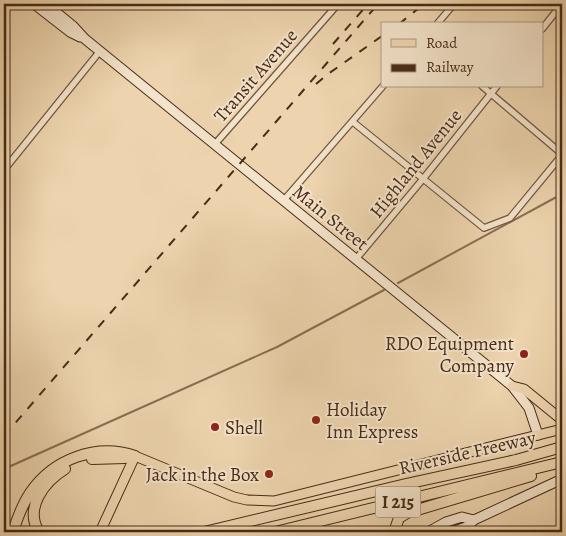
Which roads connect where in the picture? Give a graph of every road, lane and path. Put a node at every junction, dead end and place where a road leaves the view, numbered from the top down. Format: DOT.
graph roads {
  1 [pos="34,4"];
  2 [pos="46,4"];
  3 [pos="338,4"];
  4 [pos="454,4"];
  5 [pos="559,6"];
  6 [pos="439,22"];
  7 [pos="544,26"];
  8 [pos="85,39"];
  9 [pos="100,51"];
  10 [pos="381,88"];
  11 [pos="484,88"];
  12 [pos="496,88"];
  13 [pos="491,94"];
  14 [pos="352,122"];
  15 [pos="215,144"];
  16 [pos="562,154"];
  17 [pos="4,170"];
  18 [pos="423,179"];
  19 [pos="284,200"];
  20 [pos="356,259"];
  21 [pos="512,386"];
  22 [pos="562,420"];
  23 [pos="562,429"];
  24 [pos="538,435"];
  25 [pos="562,447"];
  26 [pos="135,456"];
  27 [pos="562,462"];
  28 [pos="562,467"];
  29 [pos="562,479"];
  30 [pos="474,520"];
  31 [pos="13,532"];
  32 [pos="39,532"];
  33 [pos="100,532"];
  34 [pos="170,532"];
  35 [pos="196,532"];
  36 [pos="204,532"];
  37 [pos="275,532"];
  38 [pos="394,532"];
  39 [pos="428,532"];
  40 [pos="452,532"];
  1 -- 8 [label="street, Main Street"];
  2 -- 8 [label="street, Main Street"];
  3 -- 15 [label="street, Transit Avenue"];
  4 -- 6 [label="street"];
  5 -- 7 [label="street"];
  8 -- 9 [label="street, Main Street"];
  9 -- 15 [label="street, Main Street"];
  9 -- 17 [label="street"];
  10 -- 14 [label="street"];
  11 -- 13 [label="street"];
  12 -- 13 [label="street, Highland Avenue"];
  13 -- 16 [label="street"];
  13 -- 18 [label="street, Highland Avenue"];
  14 -- 18 [label="street"];
  14 -- 19 [label="street"];
  15 -- 19 [label="street, Main Street"];
  16 -- 18 [label="street"];
  18 -- 20 [label="street, Highland Avenue"];
  19 -- 20 [label="street, Main Street"];
  20 -- 21 [label="street, Main Street"];
  21 -- 22 [label="main road"];
  21 -- 24 [label="street, Main Street"];
  23 -- 24 [label="main road"];
  24 -- 26 [label="main road"];
  25 -- 36 [label="highway, Riverside Freeway / I 215"];
  26 -- 31 [label="highway"];
  26 -- 32 [label="highway"];
  26 -- 33 [label="main road"];
  27 -- 37 [label="highway, Riverside Freeway / I 215"];
  28 -- 38 [label="highway"];
  29 -- 30 [label="street"];
  30 -- 39 [label="street"];
  30 -- 40 [label="street"];
  34 -- 35 [label="highway"];
}
